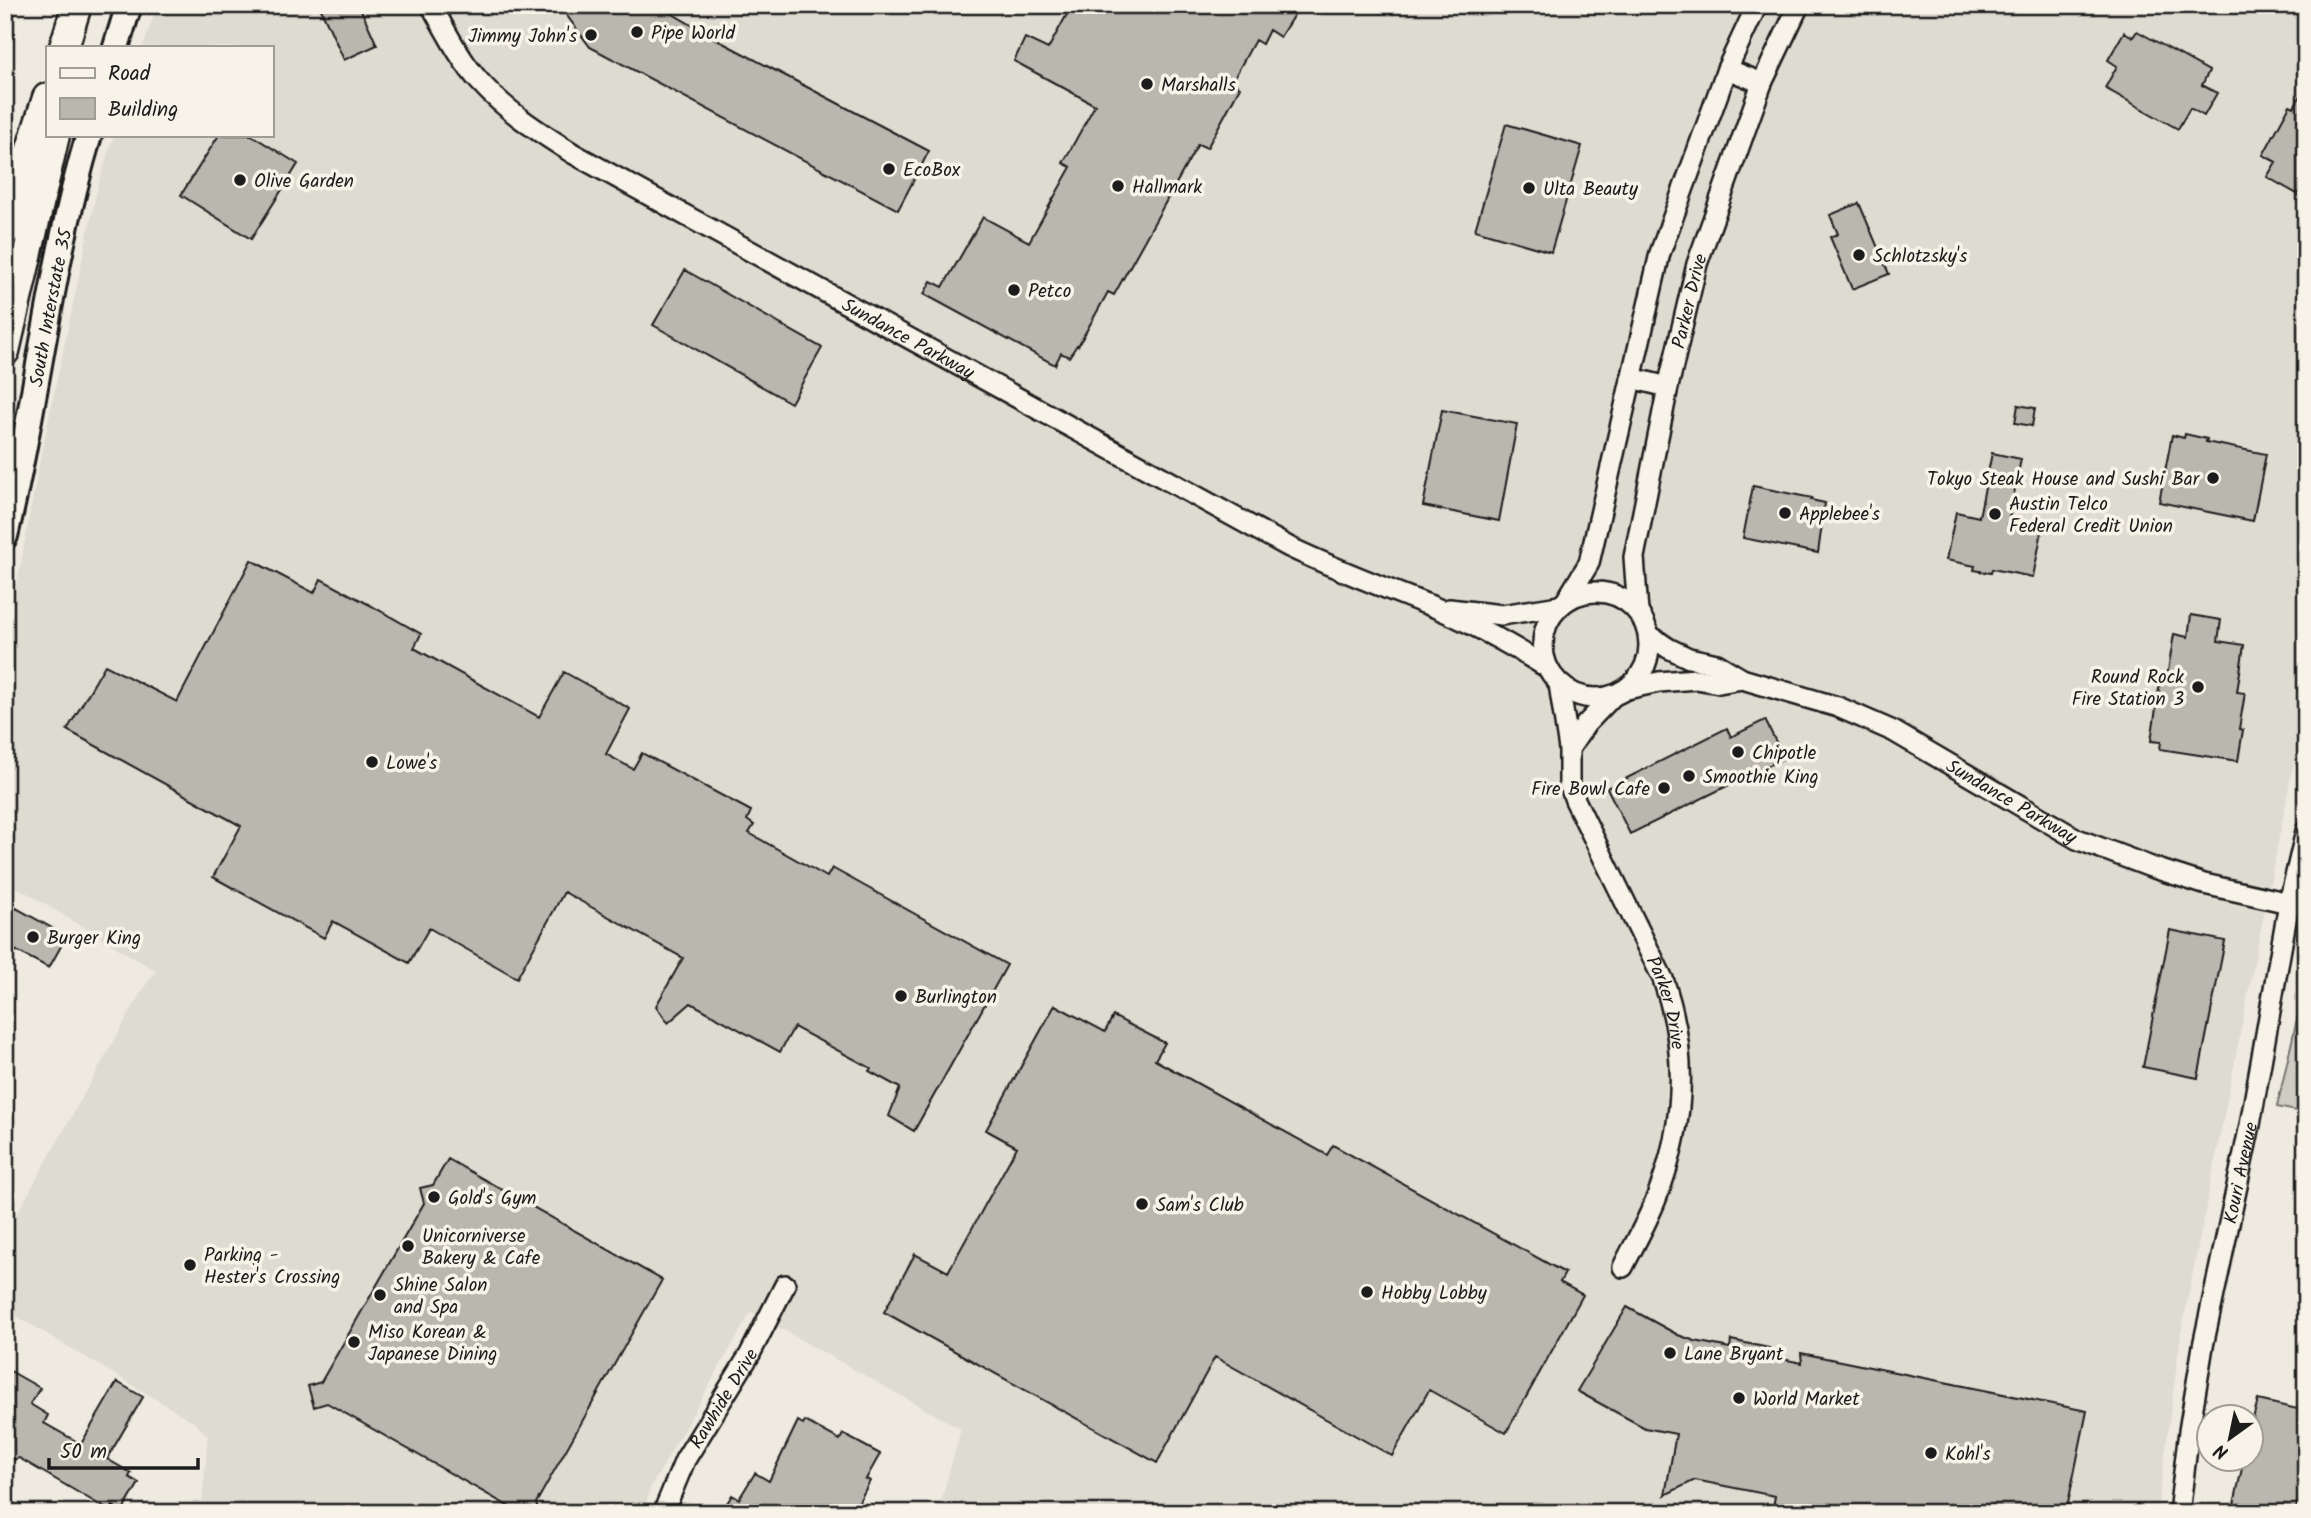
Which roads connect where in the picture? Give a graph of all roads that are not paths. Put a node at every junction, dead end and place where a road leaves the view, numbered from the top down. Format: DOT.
graph roads {
  1 [pos="77,5"];
  2 [pos="83,5"];
  3 [pos="128,5"];
  4 [pos="431,5"];
  5 [pos="1757,5"];
  6 [pos="1799,5"];
  7 [pos="64,46"];
  8 [pos="74,46"];
  9 [pos="116,46"];
  10 [pos="1727,69"];
  11 [pos="1762,83"];
  12 [pos="46,101"];
  13 [pos="55,136"];
  14 [pos="89,136"];
  15 [pos="5,230"];
  16 [pos="5,351"];
  17 [pos="1631,378"];
  18 [pos="1668,387"];
  19 [pos="18,481"];
  20 [pos="5,518"];
  21 [pos="5,536"];
  22 [pos="1562,603"];
  23 [pos="1434,608"];
  24 [pos="1638,612"];
  25 [pos="1649,635"];
  26 [pos="1553,676"];
  27 [pos="1742,679"];
  28 [pos="1620,693"];
  29 [pos="1569,749"];
  30 [pos="2306,831"];
  31 [pos="2297,902"];
  32 [pos="2306,917"];
  33 [pos="1623,1267"];
  34 [pos="785,1285"];
  35 [pos="663,1513"];
  36 [pos="2179,1513"];
  1 -- 7 [label="highway"];
  2 -- 8 [label="highway"];
  3 -- 9 [label="main road"];
  4 -- 23 [label="street, Sundance Parkway"];
  5 -- 10 [label="street, Parker Drive"];
  6 -- 11 [label="street, Parker Drive"];
  10 -- 11 [label="street"];
  10 -- 17 [label="street, Parker Drive"];
  11 -- 18 [label="street, Parker Drive"];
  12 -- 15 [label="highway"];
  13 -- 16 [label="highway"];
  14 -- 19 [label="main road, South Interstate 35"];
  17 -- 18 [label="street"];
  17 -- 22 [label="street, Parker Drive"];
  18 -- 24 [label="street, Parker Drive"];
  19 -- 20 [label="main road, South Interstate 35"];
  19 -- 21 [label="main road, South Interstate 35"];
  22 -- 23 [label="street, Sundance Parkway"];
  22 -- 24 [label="street"];
  22 -- 26 [label="street"];
  23 -- 26 [label="street, Sundance Parkway"];
  24 -- 25 [label="street"];
  25 -- 27 [label="street, Sundance Parkway"];
  25 -- 28 [label="street"];
  26 -- 28 [label="street"];
  26 -- 29 [label="street, Parker Drive"];
  27 -- 28 [label="street, Sundance Parkway"];
  27 -- 31 [label="street, Sundance Parkway"];
  28 -- 29 [label="street"];
  29 -- 33 [label="street, Parker Drive"];
  30 -- 31 [label="street, Kouri Avenue"];
  31 -- 32 [label="street, Sundance Parkway"];
  31 -- 36 [label="street, Kouri Avenue"];
  34 -- 35 [label="street, Rawhide Drive"];
}
